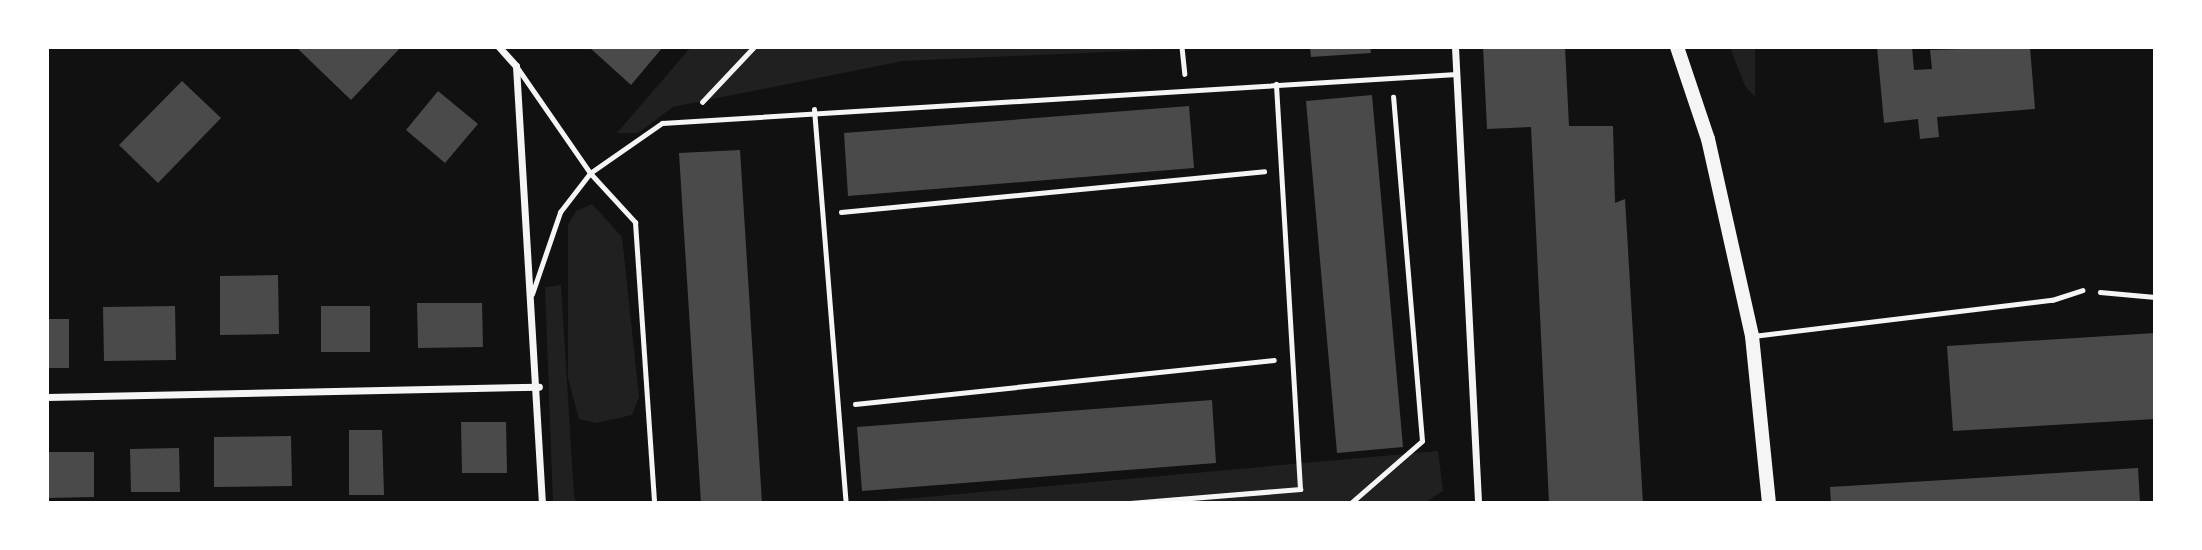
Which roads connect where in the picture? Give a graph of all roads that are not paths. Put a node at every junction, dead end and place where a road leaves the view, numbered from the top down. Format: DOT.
graph roads {
  1 [pos="499,47"];
  2 [pos="1455,47"];
  3 [pos="1677,47"];
  4 [pos="516,66"];
  5 [pos="1456,74"];
  6 [pos="1276,84"];
  7 [pos="814,109"];
  8 [pos="590,173"];
  9 [pos="2082,290"];
  10 [pos="532,294"];
  11 [pos="1752,336"];
  12 [pos="539,387"];
  13 [pos="47,397"];
  14 [pos="542,503"];
  15 [pos="654,503"];
  16 [pos="846,503"];
  17 [pos="1130,503"];
  18 [pos="1478,503"];
  19 [pos="1769,503"];
  1 -- 4 [label="street"];
  2 -- 5 [label="street"];
  3 -- 11 [label="main road"];
  4 -- 8 [label="lane"];
  4 -- 10 [label="street"];
  5 -- 6 [label="lane"];
  5 -- 18 [label="street"];
  6 -- 7 [label="lane"];
  6 -- 17 [label="lane"];
  7 -- 8 [label="lane"];
  7 -- 16 [label="lane"];
  8 -- 10 [label="lane"];
  8 -- 15 [label="lane"];
  9 -- 11 [label="lane"];
  10 -- 12 [label="street"];
  11 -- 19 [label="main road"];
  12 -- 13 [label="street"];
  12 -- 14 [label="street"];
}
